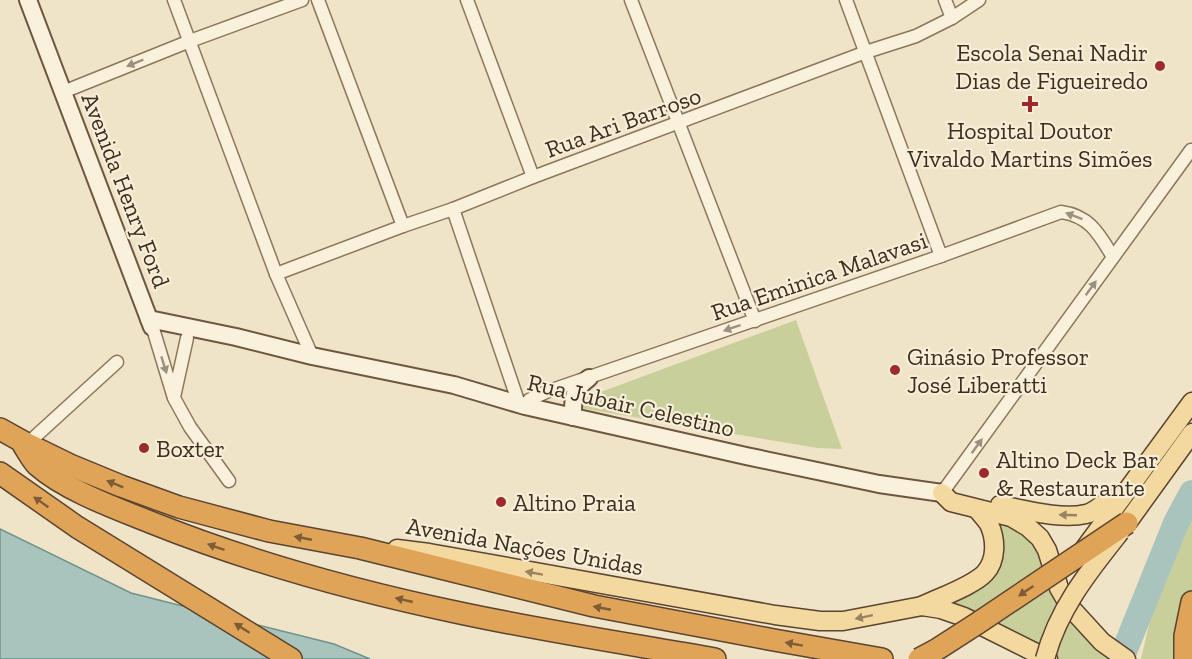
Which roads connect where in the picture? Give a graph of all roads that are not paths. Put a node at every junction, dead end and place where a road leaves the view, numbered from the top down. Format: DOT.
graph roads {
  1 [pos="28,0"];
  2 [pos="174,0"];
  3 [pos="302,0"];
  4 [pos="318,0"];
  5 [pos="467,0"];
  6 [pos="631,0"];
  7 [pos="846,0"];
  8 [pos="945,0"];
  9 [pos="979,0"];
  10 [pos="952,18"];
  11 [pos="190,41"];
  12 [pos="866,52"];
  13 [pos="63,92"];
  14 [pos="679,123"];
  15 [pos="1191,150"];
  16 [pos="534,177"];
  17 [pos="453,209"];
  18 [pos="403,226"];
  19 [pos="941,256"];
  20 [pos="1113,257"];
  21 [pos="276,274"];
  22 [pos="755,321"];
  23 [pos="152,325"];
  24 [pos="187,338"];
  25 [pos="312,356"];
  26 [pos="117,362"];
  27 [pos="588,378"];
  28 [pos="174,398"];
  29 [pos="1192,402"];
  30 [pos="522,405"];
  31 [pos="573,417"];
  32 [pos="1192,433"];
  33 [pos="15,437"];
  34 [pos="0,473"];
  35 [pos="229,481"];
  36 [pos="942,493"];
  37 [pos="1122,499"];
  38 [pos="977,509"];
  39 [pos="1127,523"];
  40 [pos="360,548"];
  41 [pos="1059,588"];
  42 [pos="1192,602"];
  43 [pos="922,606"];
  44 [pos="291,659"];
  45 [pos="715,659"];
  46 [pos="882,659"];
  47 [pos="919,659"];
  48 [pos="1047,659"];
  49 [pos="1126,659"];
  50 [pos="1185,659"];
  1 -- 13 [label="main road, Avenida Henry Ford"];
  2 -- 11 [label="street"];
  3 -- 11 [label="street"];
  4 -- 18 [label="street"];
  5 -- 16 [label="street"];
  6 -- 14 [label="street"];
  7 -- 12 [label="street"];
  8 -- 10 [label="street"];
  9 -- 10 [label="street, Rua Ari Barroso"];
  10 -- 12 [label="street, Rua Ari Barroso"];
  11 -- 13 [label="street, one-way"];
  11 -- 21 [label="street"];
  12 -- 14 [label="street, Rua Ari Barroso"];
  12 -- 19 [label="street"];
  13 -- 23 [label="main road, Avenida Henry Ford"];
  14 -- 16 [label="street, Rua Ari Barroso"];
  14 -- 22 [label="street"];
  15 -- 20 [label="street"];
  16 -- 17 [label="street, Rua Ari Barroso"];
  17 -- 18 [label="street, Rua Ari Barroso"];
  17 -- 30 [label="street"];
  18 -- 21 [label="street, Rua Ari Barroso"];
  20 -- 19 [label="street, Rua Eminica Malavasi, one-way"];
  19 -- 22 [label="street, Rua Eminica Malavasi"];
  36 -- 20 [label="street, one-way"];
  21 -- 25 [label="street"];
  22 -- 27 [label="street, Rua Eminica Malavasi, one-way"];
  23 -- 24 [label="main road, Rua Jubair Celestino"];
  23 -- 25 [label="main road, Rua Jubair Celestino"];
  23 -- 28 [label="street, Avenida Henry Ford, one-way"];
  24 -- 25 [label="main road, Rua Jubair Celestino"];
  24 -- 28 [label="street"];
  25 -- 30 [label="main road, Rua Jubair Celestino"];
  26 -- 33 [label="street"];
  27 -- 30 [label="street, Rua Eminica Malavasi"];
  27 -- 31 [label="main road"];
  28 -- 35 [label="street, Avenida Henry Ford"];
  29 -- 37 [label="main road"];
  30 -- 31 [label="main road, Rua Jubair Celestino"];
  31 -- 36 [label="main road, Rua Jubair Celestino"];
  32 -- 39 [label="main road"];
  40 -- 33 [label="highway, Avenida Nações Unidas, one-way"];
  45 -- 33 [label="highway, one-way"];
  44 -- 34 [label="highway, one-way"];
  37 -- 36 [label="main road, one-way"];
  36 -- 38 [label="main road"];
  37 -- 41 [label="main road"];
  38 -- 41 [label="main road"];
  38 -- 43 [label="main road"];
  39 -- 47 [label="highway, one-way, bridge"];
  39 -- 48 [label="main road, bridge"];
  43 -- 40 [label="main road, Avenida Nações Unidas, one-way"];
  46 -- 40 [label="highway, one-way"];
  41 -- 49 [label="main road"];
  42 -- 50 [label="highway"];
  43 -- 48 [label="main road, Avenida Nações Unidas"];
}
